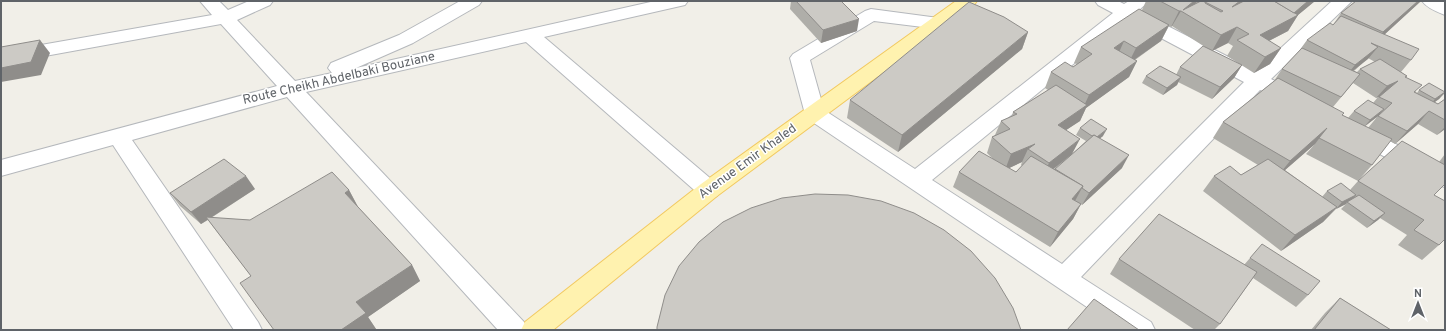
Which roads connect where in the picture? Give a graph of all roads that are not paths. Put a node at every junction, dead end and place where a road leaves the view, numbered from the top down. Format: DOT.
graph roads {
  1 [pos="209,1"];
  2 [pos="264,1"];
  3 [pos="474,1"];
  4 [pos="679,1"];
  5 [pos="968,1"];
  6 [pos="1104,1"];
  7 [pos="1343,1"];
  8 [pos="1431,1"];
  9 [pos="1133,7"];
  10 [pos="1445,9"];
  11 [pos="225,18"];
  12 [pos="939,23"];
  13 [pos="530,34"];
  14 [pos="1,58"];
  15 [pos="1258,81"];
  16 [pos="291,89"];
  17 [pos="1285,96"];
  18 [pos="815,114"];
  19 [pos="1341,124"];
  20 [pos="118,136"];
  21 [pos="1,168"];
  22 [pos="1445,179"];
  23 [pos="915,181"];
  24 [pos="709,190"];
  25 [pos="1064,278"];
  26 [pos="249,330"];
  27 [pos="515,330"];
  28 [pos="534,330"];
  29 [pos="1142,330"];
  1 -- 11 [label="street"];
  2 -- 11 [label="street"];
  3 -- 16 [label="street"];
  4 -- 13 [label="street, Route Cheikh Abdelbaki Bouziane"];
  5 -- 12 [label="main road, Avenue Emir Khaled"];
  6 -- 9 [label="street"];
  7 -- 15 [label="street"];
  8 -- 10 [label="street"];
  9 -- 15 [label="street"];
  9 -- 23 [label="street"];
  11 -- 14 [label="street"];
  11 -- 16 [label="street"];
  12 -- 18 [label="main road, Avenue Emir Khaled"];
  12 -- 18 [label="street"];
  13 -- 16 [label="street, Route Cheikh Abdelbaki Bouziane"];
  13 -- 24 [label="street"];
  15 -- 17 [label="street"];
  15 -- 25 [label="street"];
  16 -- 20 [label="street, Route Cheikh Abdelbaki Bouziane"];
  16 -- 27 [label="street"];
  18 -- 23 [label="street"];
  18 -- 24 [label="main road, Avenue Emir Khaled"];
  19 -- 22 [label="street"];
  20 -- 21 [label="street, Route Cheikh Abdelbaki Bouziane"];
  20 -- 26 [label="street"];
  23 -- 25 [label="street"];
  24 -- 28 [label="main road, Avenue Emir Khaled"];
  25 -- 29 [label="street"];
}
